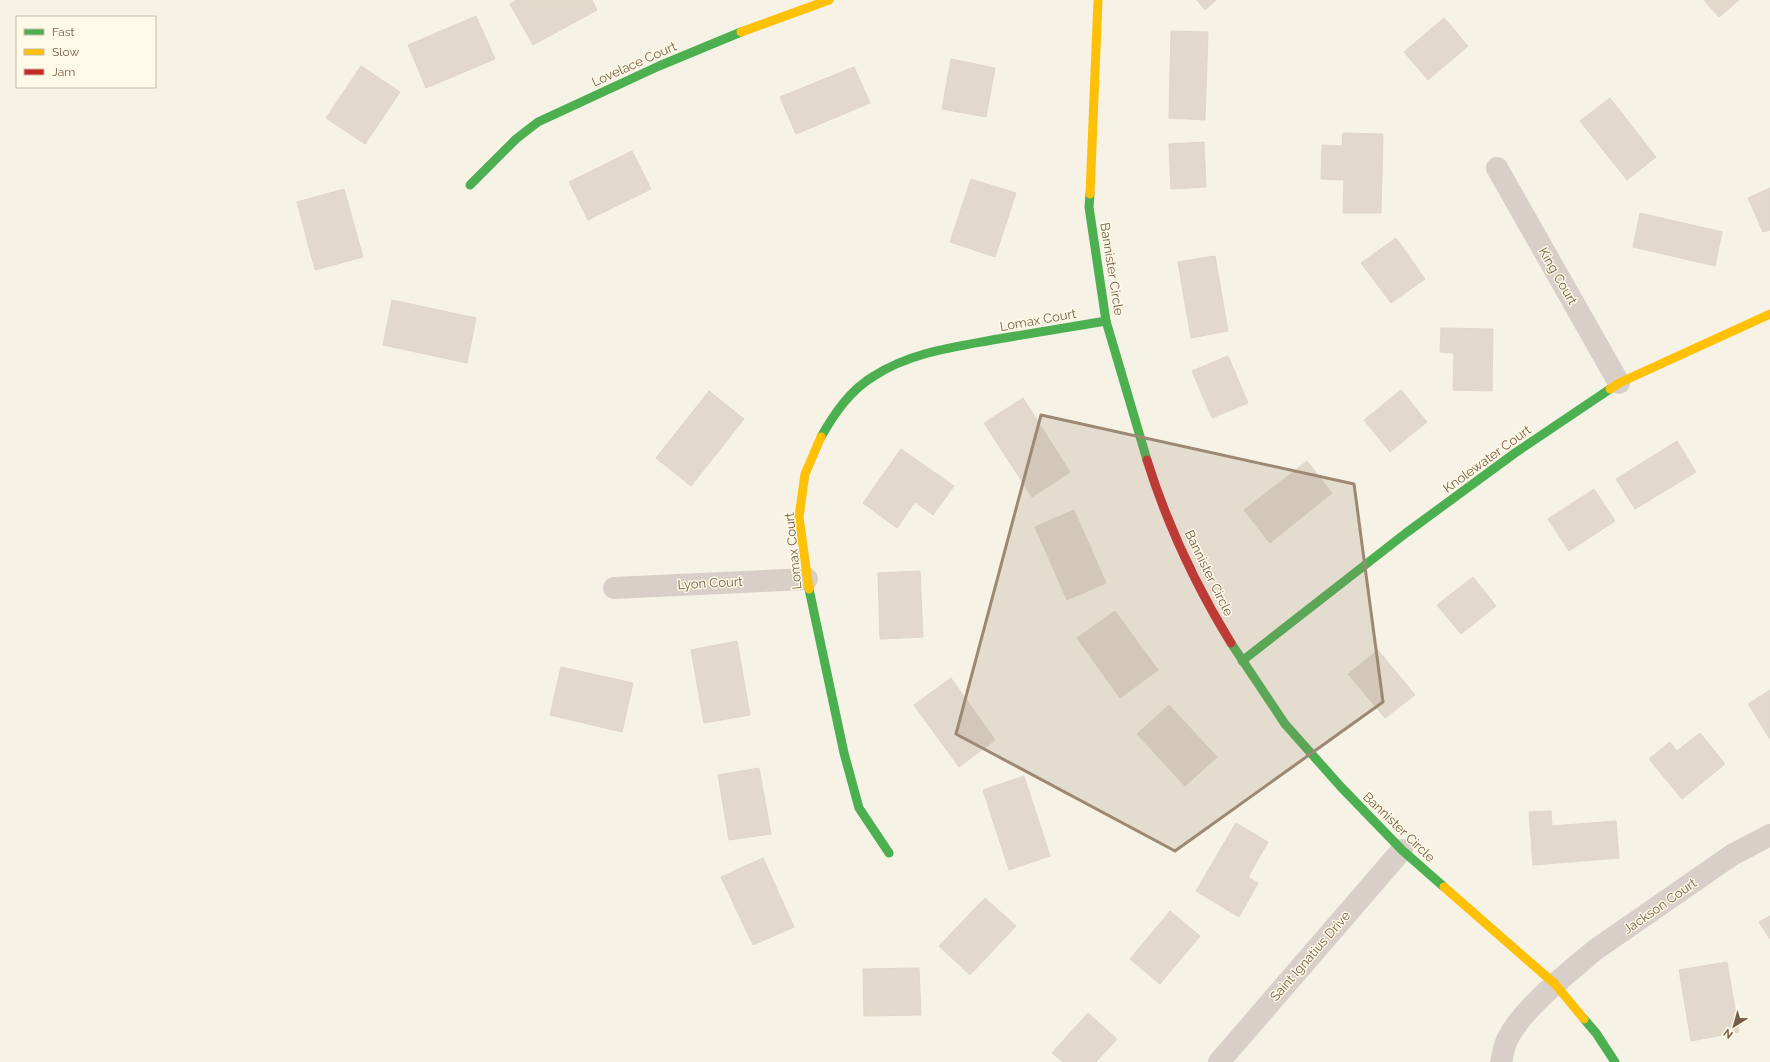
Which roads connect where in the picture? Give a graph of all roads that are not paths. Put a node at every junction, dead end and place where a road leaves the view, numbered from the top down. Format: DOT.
graph roads {
  1 [pos="829,0"];
  2 [pos="1098,0"];
  3 [pos="1497,168"];
  4 [pos="470,185"];
  5 [pos="1770,314"];
  6 [pos="1106,321"];
  7 [pos="1619,383"];
  8 [pos="807,578"];
  9 [pos="614,588"];
  10 [pos="1242,661"];
  11 [pos="1770,835"];
  12 [pos="1402,850"];
  13 [pos="889,853"];
  14 [pos="1555,984"];
  15 [pos="1219,1062"];
  16 [pos="1501,1062"];
  17 [pos="1615,1062"];
  1 -- 4 [label="street, Lovelace Court"];
  2 -- 6 [label="street, Bannister Circle"];
  3 -- 7 [label="street, King Court"];
  5 -- 7 [label="street, Knolewater Court"];
  6 -- 8 [label="street, Lomax Court"];
  6 -- 10 [label="street, Bannister Circle"];
  7 -- 10 [label="street, Knolewater Court"];
  8 -- 9 [label="street, Lyon Court"];
  8 -- 13 [label="street, Lomax Court"];
  10 -- 12 [label="street, Bannister Circle"];
  11 -- 14 [label="street, Jackson Court"];
  12 -- 14 [label="street, Bannister Circle"];
  12 -- 15 [label="street, Saint Ignatius Drive"];
  14 -- 16 [label="street, Jackson Court"];
  14 -- 17 [label="street, Bannister Circle"];
}
